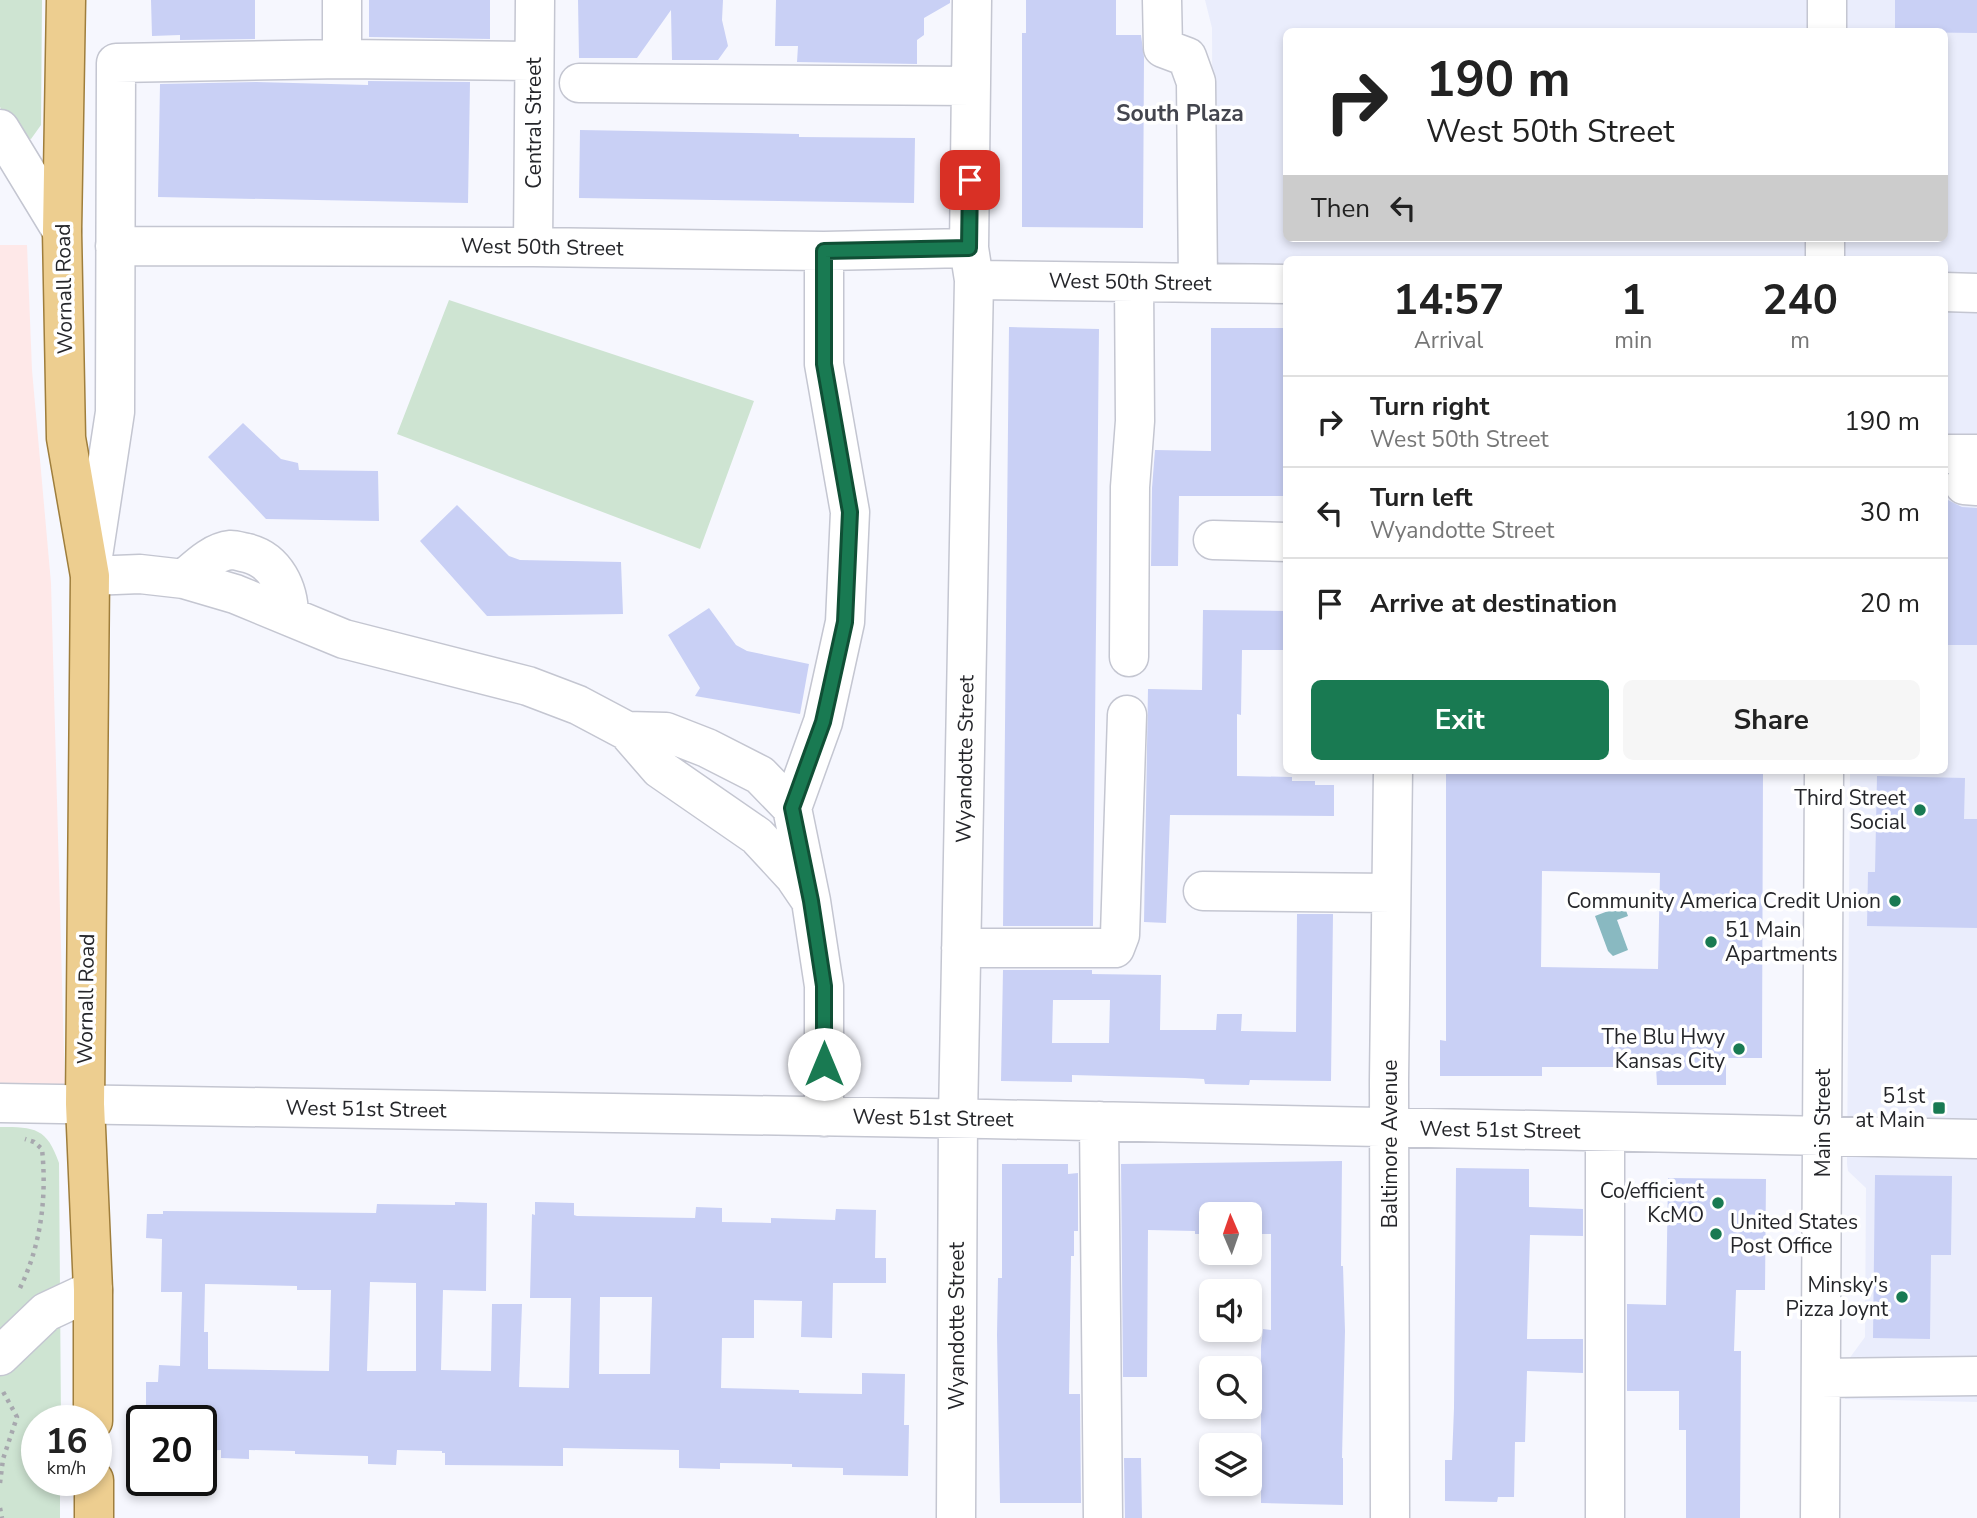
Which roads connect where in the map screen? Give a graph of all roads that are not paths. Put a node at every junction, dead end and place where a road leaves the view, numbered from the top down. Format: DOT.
graph roads {
  1 [pos="65,0"];
  2 [pos="342,0"];
  3 [pos="534,0"];
  4 [pos="972,0"];
  5 [pos="1162,0"];
  6 [pos="1827,0"];
  7 [pos="1827,28"];
  8 [pos="342,59"];
  9 [pos="534,61"];
  10 [pos="579,83"];
  11 [pos="971,86"];
  12 [pos="0,129"];
  13 [pos="62,231"];
  14 [pos="115,246"];
  15 [pos="533,247"];
  16 [pos="824,251"];
  17 [pos="971,264"];
  18 [pos="1133,282"];
  19 [pos="1198,283"];
  20 [pos="1283,284"];
  21 [pos="1948,292"];
  22 [pos="1977,293"];
  23 [pos="1948,457"];
  24 [pos="1973,475"];
  25 [pos="1213,540"];
  26 [pos="1283,542"];
  27 [pos="90,576"];
  28 [pos="1129,656"];
  29 [pos="1127,715"];
  30 [pos="627,731"];
  31 [pos="1393,774"];
  32 [pos="1824,774"];
  33 [pos="792,808"];
  34 [pos="1203,891"];
  35 [pos="1391,893"];
  36 [pos="811,901"];
  37 [pos="961,948"];
  38 [pos="85,1104"];
  39 [pos="824,1117"];
  40 [pos="958,1118"];
  41 [pos="7,1120"];
  42 [pos="1099,1121"];
  43 [pos="1391,1128"];
  44 [pos="1605,1132"];
  45 [pos="1824,1137"];
  46 [pos="1977,1139"];
  47 [pos="93,1290"];
  48 [pos="0,1356"];
  49 [pos="1977,1376"];
  50 [pos="1822,1378"];
  51 [pos="93,1405"];
  52 [pos="94,1496"];
  53 [pos="94,1518"];
  54 [pos="956,1518"];
  55 [pos="1103,1518"];
  56 [pos="1390,1518"];
  57 [pos="1605,1518"];
  58 [pos="1820,1518"];
  1 -- 13 [label="main road, Wornall Road"];
  2 -- 8 [label="street"];
  3 -- 9 [label="street, Central Street"];
  4 -- 11 [label="street, Wyandotte Street"];
  5 -- 19 [label="street"];
  6 -- 7 [label="street"];
  8 -- 9 [label="street"];
  8 -- 14 [label="street, Wornall Road"];
  9 -- 15 [label="street, Central Street"];
  10 -- 11 [label="street"];
  11 -- 17 [label="street, Wyandotte Street"];
  12 -- 13 [label="street"];
  13 -- 27 [label="main road, Wornall Road"];
  14 -- 15 [label="street, West 50th Street"];
  14 -- 27 [label="street, Wornall Road"];
  15 -- 16 [label="street, West 50th Street"];
  16 -- 17 [label="street, West 50th Street"];
  16 -- 33 [label="street"];
  17 -- 18 [label="street, West 50th Street"];
  17 -- 37 [label="street, Wyandotte Street"];
  18 -- 19 [label="street, West 50th Street"];
  18 -- 28 [label="street"];
  19 -- 20 [label="street, West 50th Street"];
  21 -- 22 [label="street"];
  23 -- 24 [label="street"];
  25 -- 26 [label="street"];
  27 -- 30 [label="street"];
  27 -- 38 [label="main road, Wornall Road"];
  29 -- 37 [label="street"];
  30 -- 33 [label="street"];
  30 -- 36 [label="street"];
  31 -- 35 [label="street, Baltimore Avenue"];
  32 -- 45 [label="street, Main Street"];
  33 -- 36 [label="street"];
  34 -- 35 [label="street"];
  35 -- 43 [label="street, Baltimore Avenue"];
  36 -- 39 [label="street"];
  37 -- 40 [label="street, Wyandotte Street"];
  38 -- 39 [label="street, West 51st Street"];
  38 -- 41 [label="street, West 51st Street"];
  38 -- 47 [label="main road, Wornall Road"];
  39 -- 40 [label="street, West 51st Street"];
  40 -- 42 [label="street, West 51st Street"];
  40 -- 54 [label="street, Wyandotte Street"];
  42 -- 43 [label="street, West 51st Street"];
  42 -- 55 [label="street"];
  43 -- 44 [label="street, West 51st Street"];
  43 -- 56 [label="street, Baltimore Avenue"];
  44 -- 45 [label="street, West 51st Street"];
  44 -- 57 [label="street"];
  45 -- 46 [label="street, West 51st Street"];
  45 -- 50 [label="street, Main Street"];
  47 -- 48 [label="street"];
  47 -- 51 [label="main road, Wornall Road"];
  49 -- 50 [label="street"];
  50 -- 58 [label="street, Main Street"];
  52 -- 53 [label="main road"];
}
